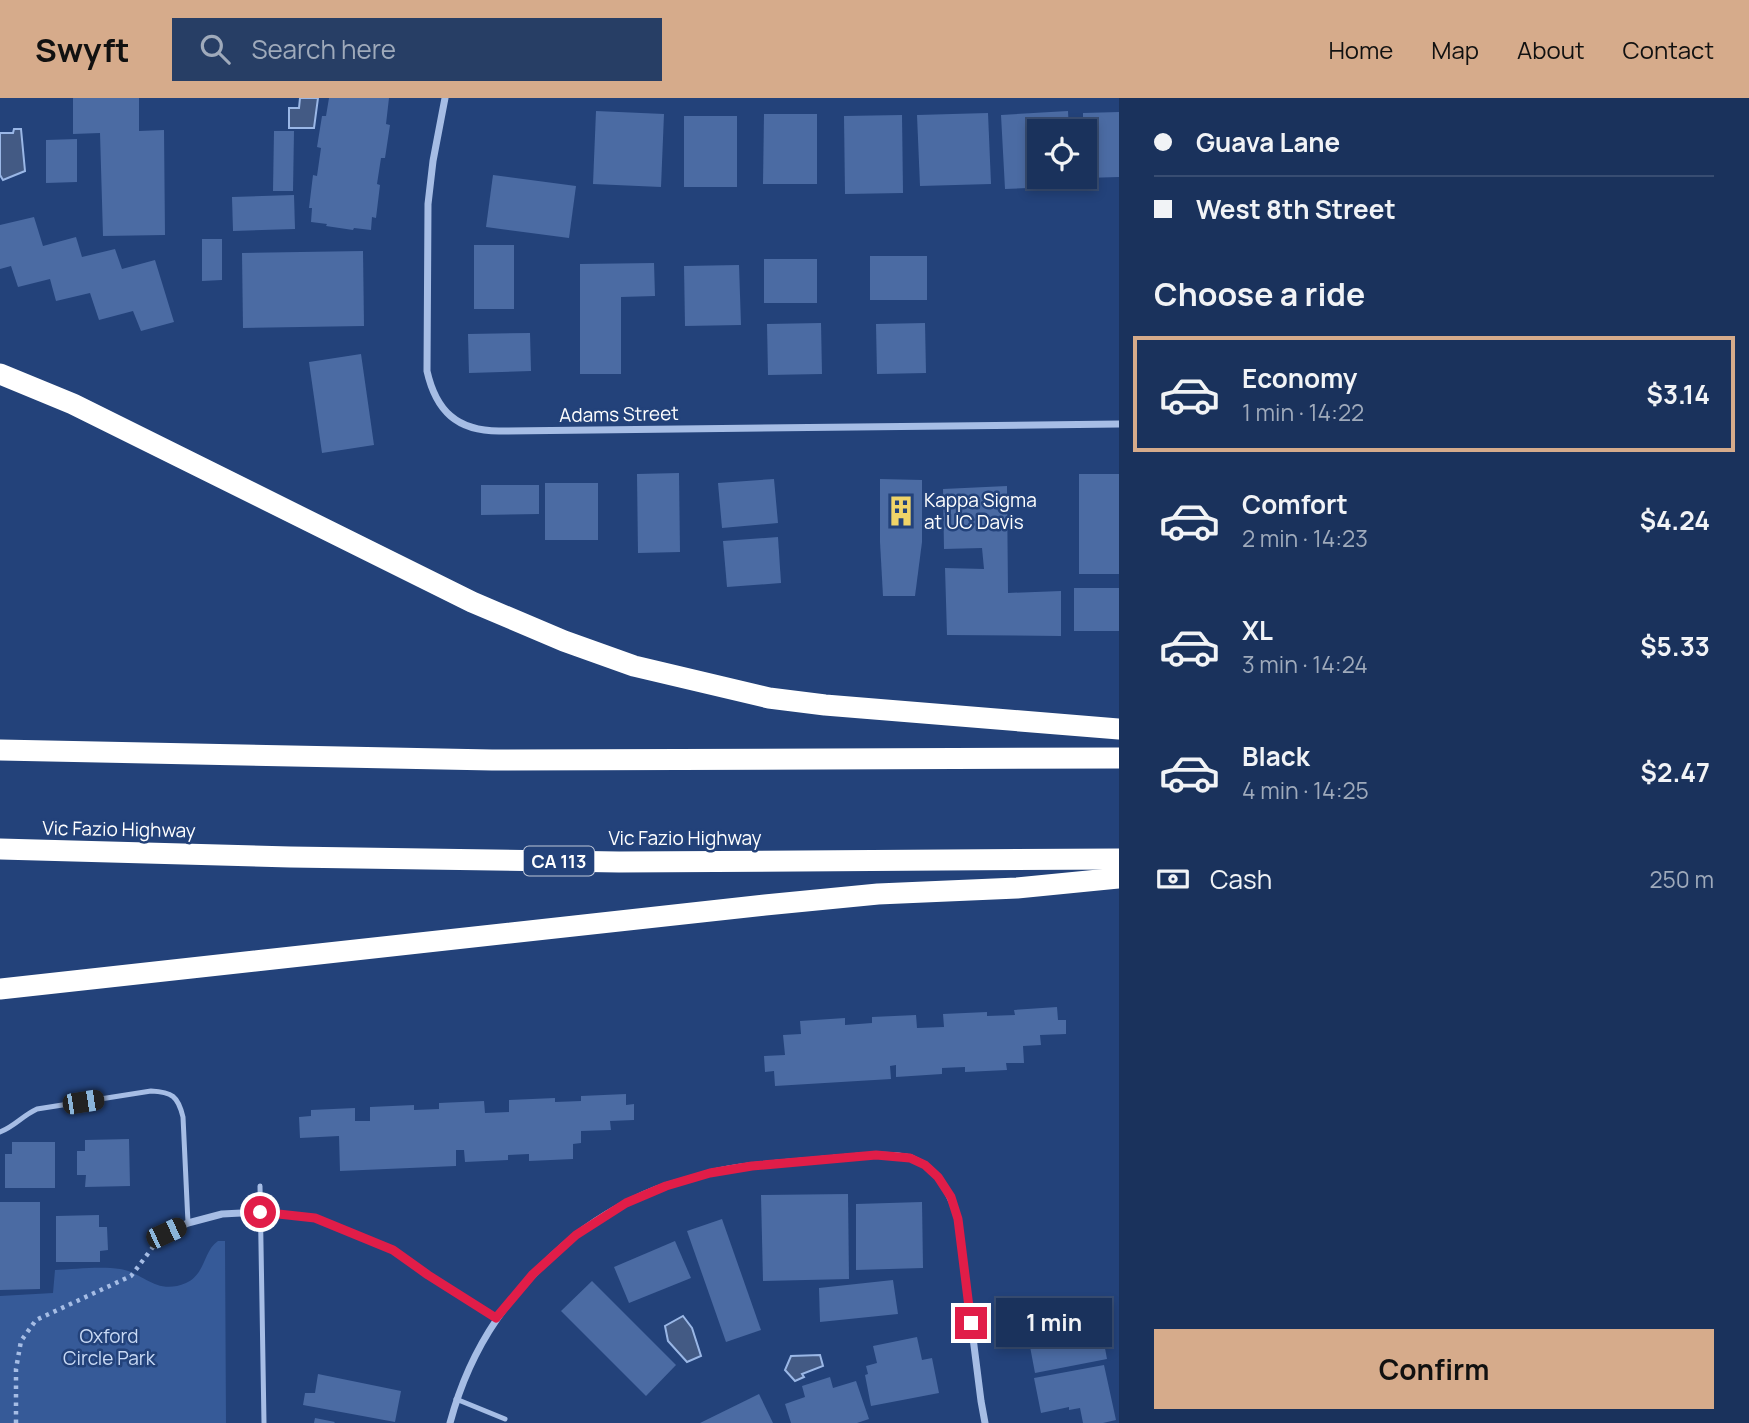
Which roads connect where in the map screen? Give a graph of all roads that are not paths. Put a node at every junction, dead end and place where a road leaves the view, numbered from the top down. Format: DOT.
graph roads {
  1 [pos="445,98"];
  2 [pos="0,374"];
  3 [pos="1119,424"];
  4 [pos="1119,729"];
  5 [pos="0,750"];
  6 [pos="1119,758"];
  7 [pos="0,849"];
  8 [pos="1119,859"];
  9 [pos="1119,878"];
  10 [pos="0,989"];
  11 [pos="0,1132"];
  12 [pos="260,1186"];
  13 [pos="260,1212"];
  14 [pos="188,1223"];
  15 [pos="166,1233"];
  16 [pos="496,1318"];
  17 [pos="456,1399"];
  18 [pos="505,1419"];
  19 [pos="264,1423"];
  20 [pos="450,1423"];
  21 [pos="985,1423"];
  1 -- 3 [label="street, Adams Street"];
  2 -- 4 [label="highway"];
  5 -- 6 [label="highway"];
  7 -- 8 [label="highway, Vic Fazio Highway / CA 113"];
  9 -- 10 [label="highway"];
  11 -- 14 [label="lane"];
  12 -- 13 [label="lane"];
  13 -- 14 [label="street"];
  13 -- 16 [label="street"];
  13 -- 19 [label="lane"];
  14 -- 15 [label="street"];
  16 -- 17 [label="street"];
  16 -- 21 [label="street"];
  17 -- 18 [label="lane"];
  17 -- 20 [label="street"];
}
